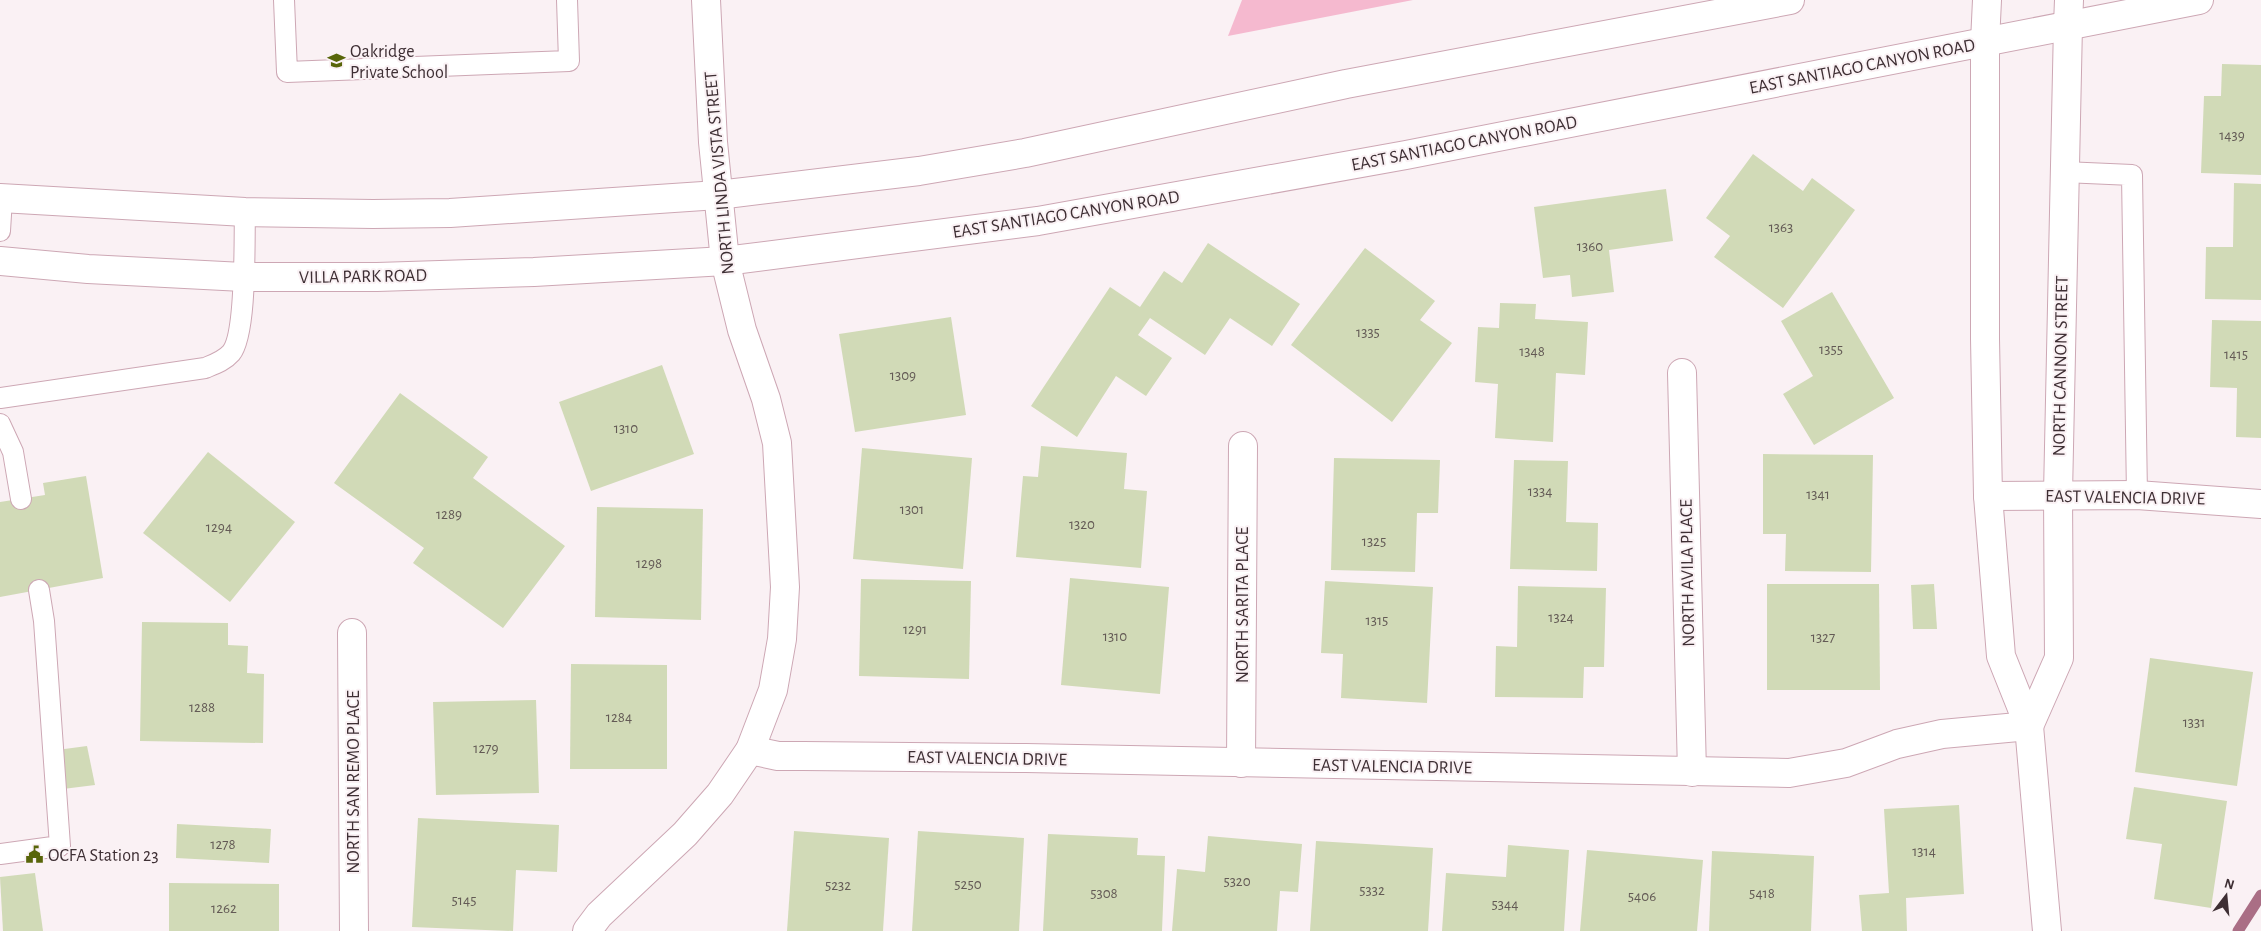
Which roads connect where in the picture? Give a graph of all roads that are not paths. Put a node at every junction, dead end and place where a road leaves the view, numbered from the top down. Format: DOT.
graph roads {
  1 [pos="284,0"];
  2 [pos="567,0"];
  3 [pos="706,0"];
  4 [pos="1790,0"];
  5 [pos="1987,0"];
  6 [pos="2199,0"];
  7 [pos="2069,13"];
  8 [pos="1985,42"];
  9 [pos="2064,172"];
  10 [pos="718,195"];
  11 [pos="1,198"];
  12 [pos="245,212"];
  13 [pos="0,231"];
  14 [pos="0,261"];
  15 [pos="725,261"];
  16 [pos="243,277"];
  17 [pos="1682,373"];
  18 [pos="0,398"];
  19 [pos="0,424"];
  20 [pos="1243,446"];
  21 [pos="2058,494"];
  22 [pos="2137,495"];
  23 [pos="1988,496"];
  24 [pos="21,499"];
  25 [pos="2261,504"];
  26 [pos="38,590"];
  27 [pos="352,633"];
  28 [pos="2029,726"];
  29 [pos="750,750"];
  30 [pos="1241,763"];
  31 [pos="1692,772"];
  32 [pos="0,854"];
  33 [pos="354,931"];
  34 [pos="587,931"];
  35 [pos="2047,931"];
  1 -- 2 [label="lane"];
  3 -- 10 [label="main road, NORTH LINDA VISTA STREET"];
  4 -- 10 [label="main road"];
  5 -- 8 [label="main road, NORTH CANNON STREET"];
  6 -- 7 [label="main road, EAST SANTIAGO CANYON ROAD"];
  7 -- 8 [label="main road, EAST SANTIAGO CANYON ROAD"];
  7 -- 9 [label="main road, NORTH CANNON STREET"];
  8 -- 15 [label="main road, EAST SANTIAGO CANYON ROAD"];
  8 -- 23 [label="main road, NORTH CANNON STREET"];
  9 -- 21 [label="main road, NORTH CANNON STREET"];
  9 -- 22 [label="lane"];
  10 -- 12 [label="main road"];
  10 -- 15 [label="main road, NORTH LINDA VISTA STREET"];
  11 -- 12 [label="main road"];
  11 -- 13 [label="lane"];
  12 -- 16 [label="lane"];
  14 -- 16 [label="main road, VILLA PARK ROAD"];
  15 -- 16 [label="main road, VILLA PARK ROAD"];
  15 -- 29 [label="main road, NORTH LINDA VISTA STREET"];
  16 -- 18 [label="lane"];
  17 -- 31 [label="main road, NORTH AVILA PLACE"];
  19 -- 24 [label="lane"];
  20 -- 30 [label="main road, NORTH SARITA PLACE"];
  21 -- 22 [label="main road, EAST VALENCIA DRIVE"];
  21 -- 23 [label="main road, EAST VALENCIA DRIVE"];
  21 -- 28 [label="main road, NORTH CANNON STREET"];
  22 -- 25 [label="main road, EAST VALENCIA DRIVE"];
  23 -- 28 [label="main road, NORTH CANNON STREET"];
  26 -- 32 [label="lane"];
  27 -- 33 [label="main road, NORTH SAN REMO PLACE"];
  28 -- 31 [label="main road, EAST VALENCIA DRIVE"];
  28 -- 35 [label="main road, NORTH CANNON STREET"];
  29 -- 30 [label="main road, EAST VALENCIA DRIVE"];
  29 -- 34 [label="main road, NORTH LINDA VISTA STREET"];
  30 -- 31 [label="main road, EAST VALENCIA DRIVE"];
}
